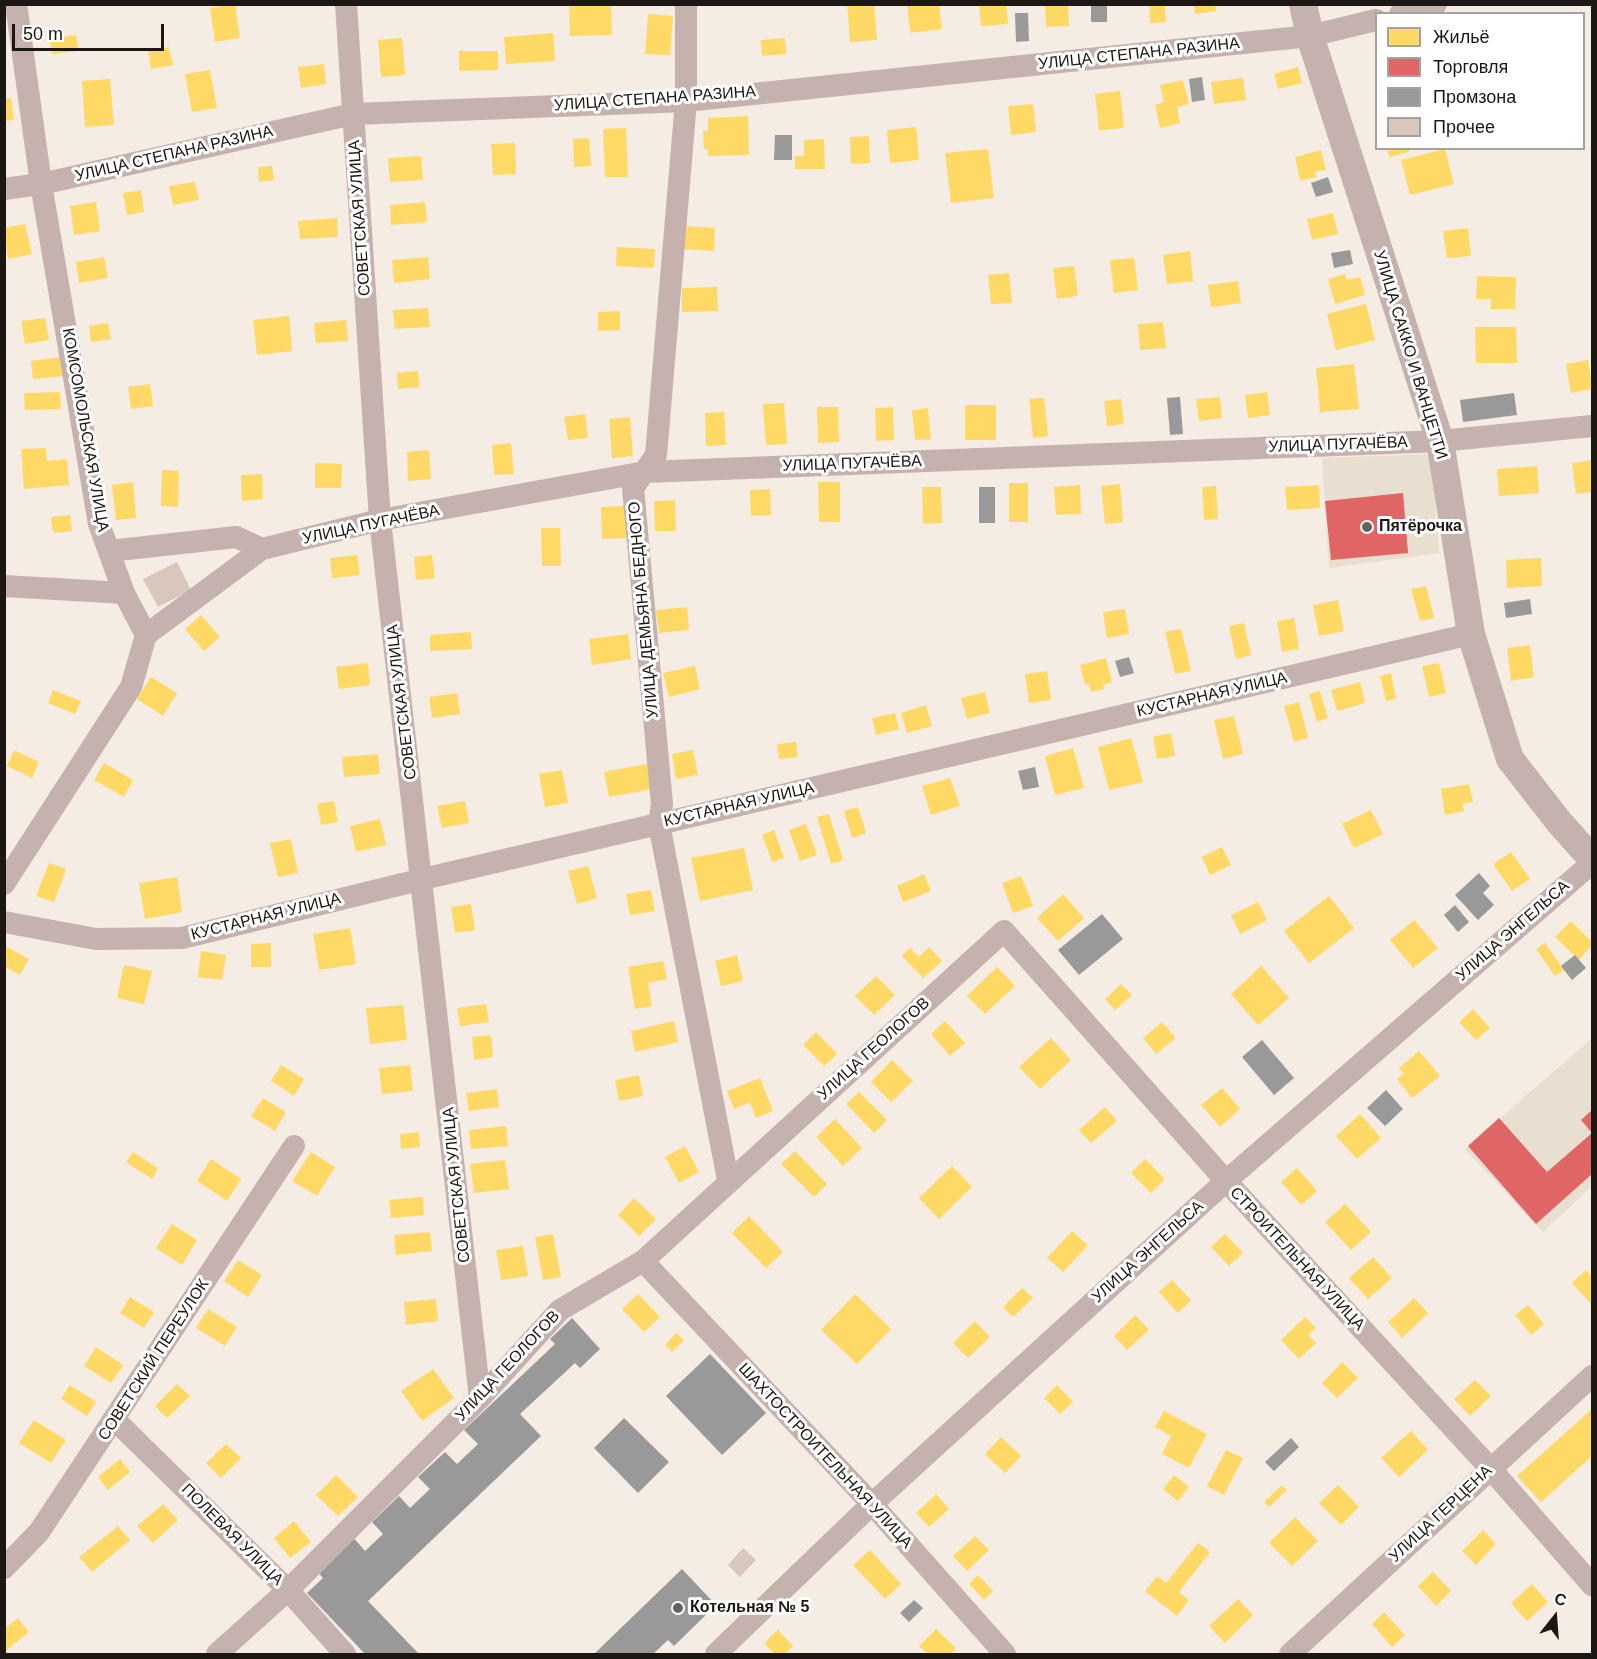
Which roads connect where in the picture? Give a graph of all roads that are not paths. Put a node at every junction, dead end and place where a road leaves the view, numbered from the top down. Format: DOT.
graph roads {
  1 [pos="16,4"];
  2 [pos="346,4"];
  3 [pos="686,4"];
  4 [pos="1303,4"];
  5 [pos="1436,4"];
  6 [pos="1408,12"];
  7 [pos="1375,20"];
  8 [pos="1310,36"];
  9 [pos="686,101"];
  10 [pos="353,114"];
  11 [pos="41,184"];
  12 [pos="4,189"];
  13 [pos="1593,426"];
  14 [pos="1440,441"];
  15 [pos="645,472"];
  16 [pos="380,520"];
  17 [pos="261,549"];
  18 [pos="109,551"];
  19 [pos="4,586"];
  20 [pos="124,593"];
  21 [pos="1472,634"];
  22 [pos="146,635"];
  23 [pos="659,824"];
  24 [pos="1593,861"];
  25 [pos="423,879"];
  26 [pos="4,884"];
  27 [pos="4,922"];
  28 [pos="1004,931"];
  29 [pos="294,1146"];
  30 [pos="729,1180"];
  31 [pos="1226,1181"];
  32 [pos="643,1261"];
  33 [pos="1593,1376"];
  34 [pos="480,1398"];
  35 [pos="115,1420"];
  36 [pos="1490,1468"];
  37 [pos="872,1504"];
  38 [pos="4,1568"];
  39 [pos="1593,1585"];
  40 [pos="288,1590"];
  41 [pos="217,1654"];
  42 [pos="345,1654"];
  43 [pos="716,1654"];
  44 [pos="1005,1654"];
  45 [pos="1290,1654"];
  1 -- 11 [label="street, КОМСОМОЛЬСКАЯ УЛИЦА"];
  2 -- 10 [label="street, СОВЕТСКАЯ УЛИЦА"];
  3 -- 9 [label="street, УЛИЦА ДЕМЬЯНА БЕДНОГО"];
  4 -- 8 [label="street, УЛИЦА САККО И ВАНЦЕТТИ"];
  5 -- 6 [label="street"];
  7 -- 8 [label="street, УЛИЦА СТЕПАНА РАЗИНА"];
  8 -- 9 [label="street, УЛИЦА СТЕПАНА РАЗИНА"];
  8 -- 14 [label="street, УЛИЦА САККО И ВАНЦЕТТИ"];
  9 -- 10 [label="street, УЛИЦА СТЕПАНА РАЗИНА"];
  9 -- 15 [label="street, УЛИЦА ДЕМЬЯНА БЕДНОГО"];
  10 -- 11 [label="street, УЛИЦА СТЕПАНА РАЗИНА"];
  10 -- 16 [label="street, СОВЕТСКАЯ УЛИЦА"];
  11 -- 12 [label="street, УЛИЦА СТЕПАНА РАЗИНА"];
  11 -- 18 [label="street, КОМСОМОЛЬСКАЯ УЛИЦА"];
  13 -- 14 [label="street, УЛИЦА ПУГАЧЁВА"];
  14 -- 15 [label="street, УЛИЦА ПУГАЧЁВА"];
  14 -- 21 [label="street, УЛИЦА САККО И ВАНЦЕТТИ"];
  15 -- 16 [label="street, УЛИЦА ПУГАЧЁВА"];
  15 -- 23 [label="street, УЛИЦА ДЕМЬЯНА БЕДНОГО"];
  16 -- 17 [label="street, УЛИЦА ПУГАЧЁВА"];
  16 -- 25 [label="street, СОВЕТСКАЯ УЛИЦА"];
  17 -- 18 [label="street"];
  17 -- 22 [label="street, УЛИЦА ПУГАЧЁВА"];
  18 -- 20 [label="street, КОМСОМОЛЬСКАЯ УЛИЦА"];
  19 -- 20 [label="street"];
  20 -- 22 [label="street, КОМСОМОЛЬСКАЯ УЛИЦА"];
  21 -- 23 [label="street, КУСТАРНАЯ УЛИЦА"];
  21 -- 24 [label="street, УЛИЦА САККО И ВАНЦЕТТИ"];
  22 -- 26 [label="street"];
  23 -- 25 [label="street, КУСТАРНАЯ УЛИЦА"];
  23 -- 30 [label="street, УЛИЦА ДЕМЬЯНА БЕДНОГО"];
  24 -- 31 [label="street, УЛИЦА ЭНГЕЛЬСА"];
  25 -- 27 [label="street, КУСТАРНАЯ УЛИЦА"];
  25 -- 34 [label="street, СОВЕТСКАЯ УЛИЦА"];
  28 -- 30 [label="street, УЛИЦА ГЕОЛОГОВ"];
  28 -- 31 [label="street, СТРОИТЕЛЬНАЯ УЛИЦА"];
  29 -- 35 [label="street, СОВЕТСКИЙ ПЕРЕУЛОК"];
  30 -- 32 [label="street, УЛИЦА ГЕОЛОГОВ"];
  31 -- 36 [label="street, СТРОИТЕЛЬНАЯ УЛИЦА"];
  31 -- 37 [label="street, УЛИЦА ЭНГЕЛЬСА"];
  32 -- 34 [label="street, УЛИЦА ГЕОЛОГОВ"];
  32 -- 37 [label="street, ШАХТОСТРОИТЕЛЬНАЯ УЛИЦА"];
  33 -- 36 [label="street, УЛИЦА ГЕРЦЕНА"];
  34 -- 40 [label="street, УЛИЦА ГЕОЛОГОВ"];
  35 -- 38 [label="street, СОВЕТСКИЙ ПЕРЕУЛОК"];
  35 -- 40 [label="street, ПОЛЕВАЯ УЛИЦА"];
  36 -- 39 [label="street, СТРОИТЕЛЬНАЯ УЛИЦА"];
  36 -- 45 [label="street, УЛИЦА ГЕРЦЕНА"];
  37 -- 43 [label="street, УЛИЦА ЭНГЕЛЬСА"];
  37 -- 44 [label="street, ШАХТОСТРОИТЕЛЬНАЯ УЛИЦА"];
  40 -- 41 [label="street, УЛИЦА ГЕОЛОГОВ"];
  40 -- 42 [label="street, ПОЛЕВАЯ УЛИЦА"];
}
